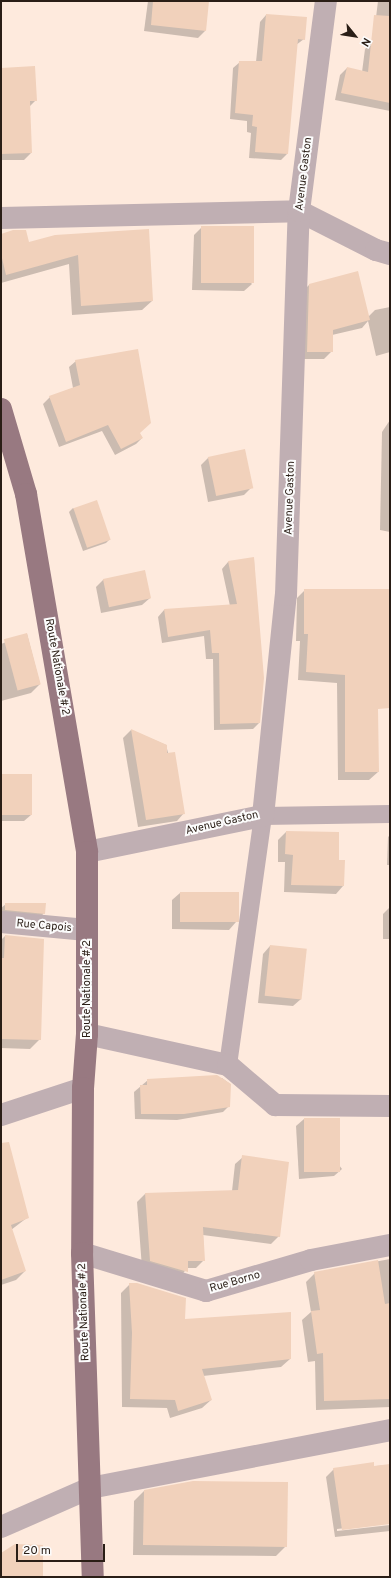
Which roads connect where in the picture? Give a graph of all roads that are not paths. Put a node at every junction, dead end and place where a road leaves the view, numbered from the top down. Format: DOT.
graph roads {
  1 [pos="326,1"];
  2 [pos="299,211"];
  3 [pos="1,218"];
  4 [pos="390,254"];
  5 [pos="1,409"];
  6 [pos="390,814"];
  7 [pos="263,816"];
  8 [pos="87,852"];
  9 [pos="1,922"];
  10 [pos="87,930"];
  11 [pos="87,1034"];
  12 [pos="228,1065"];
  13 [pos="83,1088"];
  14 [pos="390,1106"];
  15 [pos="1,1115"];
  16 [pos="390,1245"];
  17 [pos="82,1252"];
  18 [pos="390,1430"];
  19 [pos="90,1488"];
  20 [pos="1,1527"];
  21 [pos="93,1577"];
  1 -- 2 [label="street, Avenue Gaston"];
  2 -- 3 [label="street"];
  2 -- 4 [label="street"];
  2 -- 7 [label="street, Avenue Gaston"];
  5 -- 8 [label="main road, Route Nationale # 2"];
  6 -- 7 [label="lane"];
  7 -- 8 [label="street, Avenue Gaston"];
  7 -- 12 [label="lane"];
  8 -- 10 [label="main road, Route Nationale # 2"];
  9 -- 10 [label="street, Rue Capois"];
  10 -- 11 [label="main road, Route Nationale # 2"];
  11 -- 12 [label="street"];
  11 -- 13 [label="main road, Route Nationale # 2"];
  12 -- 14 [label="street"];
  13 -- 15 [label="street"];
  13 -- 17 [label="main road, Route Nationale # 2"];
  16 -- 17 [label="street, Rue Borno"];
  17 -- 19 [label="main road, Route Nationale # 2"];
  18 -- 19 [label="street"];
  19 -- 20 [label="street"];
  19 -- 21 [label="main road, Route Nationale # 2"];
}
